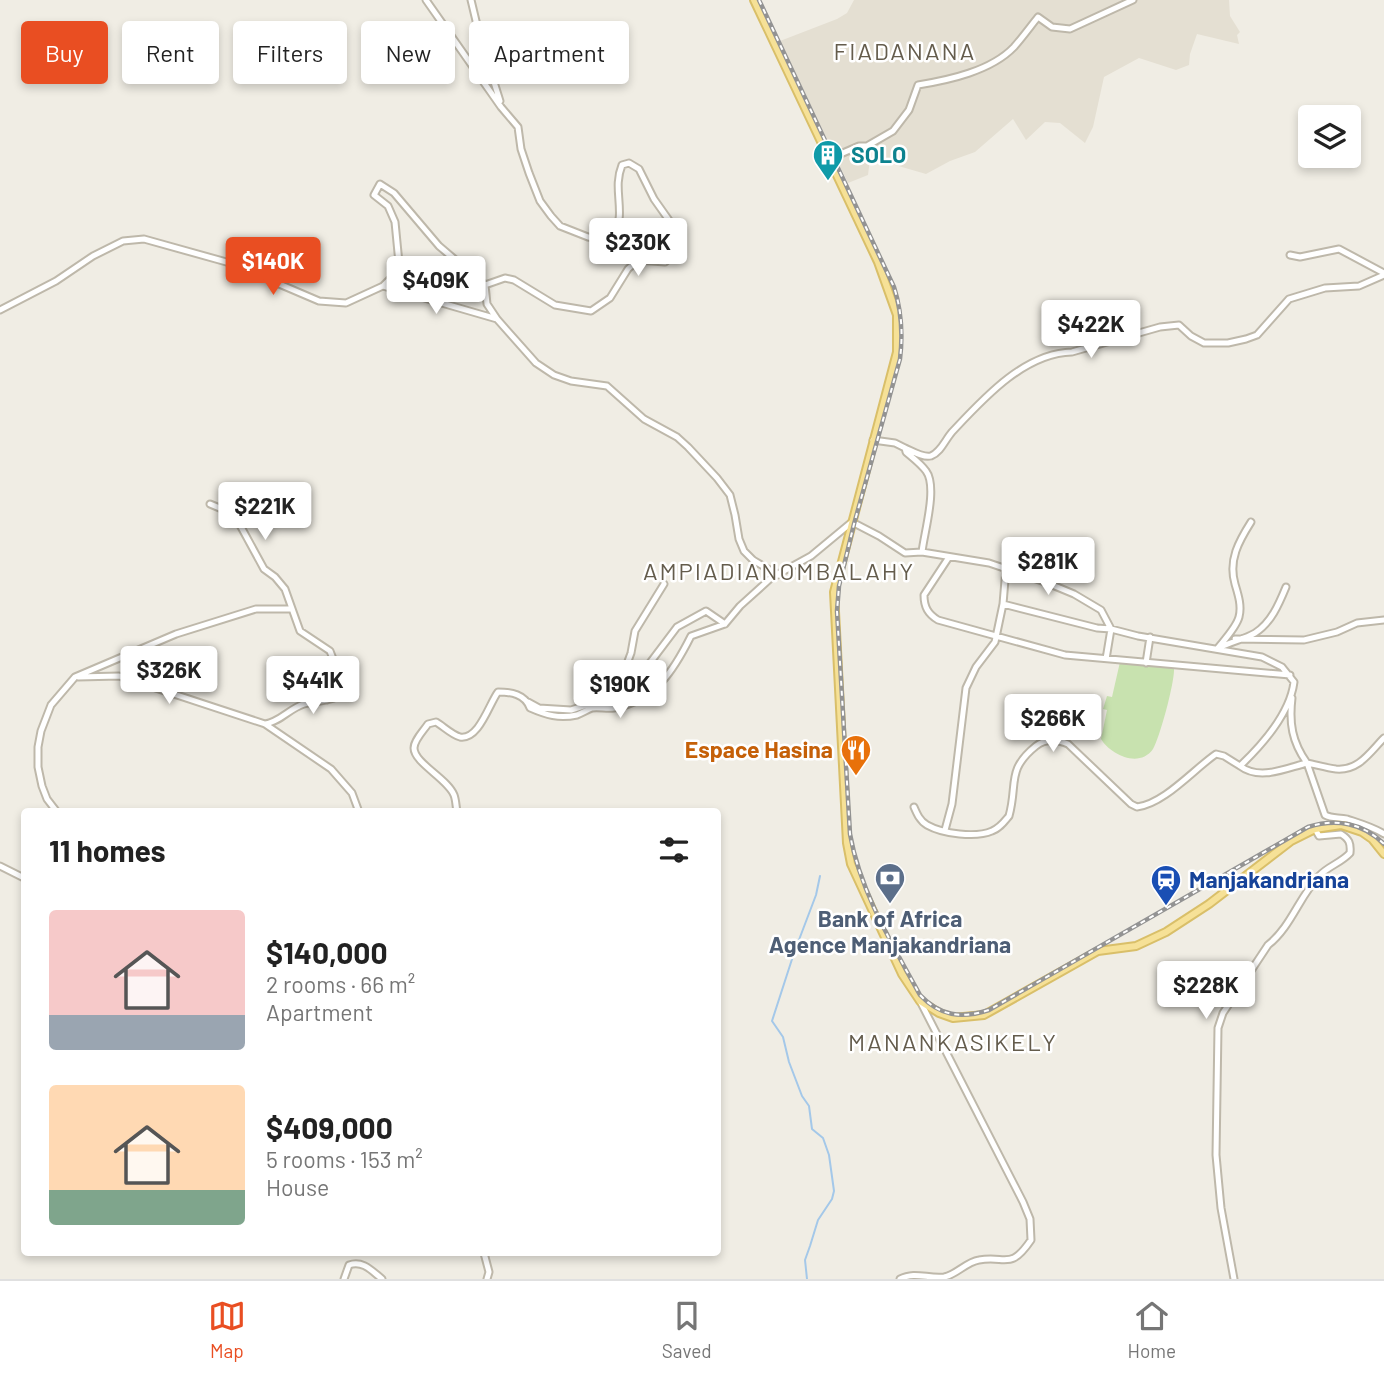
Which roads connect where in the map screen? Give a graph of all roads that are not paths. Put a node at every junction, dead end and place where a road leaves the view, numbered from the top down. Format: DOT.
graph roads {
  1 [pos="426,0"];
  2 [pos="471,0"];
  3 [pos="754,0"];
  4 [pos="1133,0"];
  5 [pos="501,107"];
  6 [pos="829,159"];
  7 [pos="1290,255"];
  8 [pos="1384,274"];
  9 [pos="485,285"];
  10 [pos="383,286"];
  11 [pos="0,310"];
  12 [pos="497,319"];
  13 [pos="873,440"];
  14 [pos="905,447"];
  15 [pos="209,504"];
  16 [pos="852,522"];
  17 [pos="1251,522"];
  18 [pos="922,552"];
  19 [pos="949,557"];
  20 [pos="1006,568"];
  21 [pos="778,575"];
  22 [pos="664,584"];
  23 [pos="1286,587"];
  24 [pos="1003,604"];
  25 [pos="292,608"];
  26 [pos="1384,620"];
  27 [pos="725,624"];
  28 [pos="1111,629"];
  29 [pos="997,636"];
  30 [pos="1150,636"];
  31 [pos="1235,639"];
  32 [pos="1217,649"];
  33 [pos="1106,659"];
  34 [pos="1146,663"];
  35 [pos="1290,675"];
  36 [pos="75,677"];
  37 [pos="345,690"];
  38 [pos="1293,695"];
  39 [pos="606,698"];
  40 [pos="327,700"];
  41 [pos="528,702"];
  42 [pos="265,724"];
  43 [pos="1384,738"];
  44 [pos="1307,763"];
  45 [pos="1240,766"];
  46 [pos="914,807"];
  47 [pos="55,808"];
  48 [pos="358,808"];
  49 [pos="456,808"];
  50 [pos="1315,829"];
  51 [pos="945,830"];
  52 [pos="1384,834"];
  53 [pos="1384,854"];
  54 [pos="0,866"];
  55 [pos="21,876"];
  56 [pos="920,1001"];
  57 [pos="485,1256"];
  58 [pos="344,1279"];
  59 [pos="382,1279"];
  60 [pos="487,1279"];
  61 [pos="900,1279"];
  62 [pos="1234,1279"];
  1 -- 5 [label="street"];
  2 -- 5 [label="street"];
  3 -- 6 [label="main road"];
  4 -- 6 [label="street"];
  5 -- 9 [label="street"];
  6 -- 13 [label="main road"];
  7 -- 8 [label="street"];
  8 -- 14 [label="street"];
  9 -- 10 [label="street"];
  9 -- 12 [label="street"];
  10 -- 11 [label="street"];
  10 -- 12 [label="street"];
  12 -- 21 [label="street"];
  13 -- 14 [label="street"];
  13 -- 16 [label="main road"];
  14 -- 18 [label="street"];
  15 -- 25 [label="street"];
  16 -- 18 [label="street"];
  16 -- 21 [label="street"];
  16 -- 56 [label="main road"];
  17 -- 32 [label="street"];
  18 -- 19 [label="street"];
  19 -- 20 [label="street"];
  19 -- 29 [label="street"];
  20 -- 24 [label="street"];
  20 -- 28 [label="street"];
  21 -- 27 [label="street"];
  22 -- 39 [label="street"];
  23 -- 31 [label="street"];
  24 -- 28 [label="street"];
  24 -- 29 [label="street"];
  25 -- 36 [label="street"];
  25 -- 40 [label="street"];
  26 -- 31 [label="street"];
  27 -- 39 [label="street"];
  27 -- 41 [label="street"];
  28 -- 30 [label="street"];
  28 -- 33 [label="street"];
  29 -- 33 [label="street"];
  29 -- 51 [label="street"];
  30 -- 32 [label="street"];
  30 -- 34 [label="street"];
  31 -- 32 [label="street"];
  32 -- 35 [label="street"];
  33 -- 34 [label="street"];
  34 -- 35 [label="street"];
  35 -- 38 [label="street"];
  36 -- 42 [label="street"];
  36 -- 47 [label="street"];
  37 -- 40 [label="street"];
  38 -- 44 [label="street"];
  38 -- 45 [label="street"];
  39 -- 41 [label="street"];
  40 -- 42 [label="street"];
  41 -- 49 [label="street"];
  42 -- 48 [label="street"];
  43 -- 44 [label="street"];
  44 -- 45 [label="street"];
  44 -- 52 [label="street"];
  45 -- 51 [label="street"];
  46 -- 51 [label="street"];
  50 -- 53 [label="main road"];
  50 -- 56 [label="main road"];
  50 -- 62 [label="street"];
  54 -- 55 [label="street"];
  56 -- 61 [label="street"];
  57 -- 60 [label="street"];
  58 -- 59 [label="street"];
}
